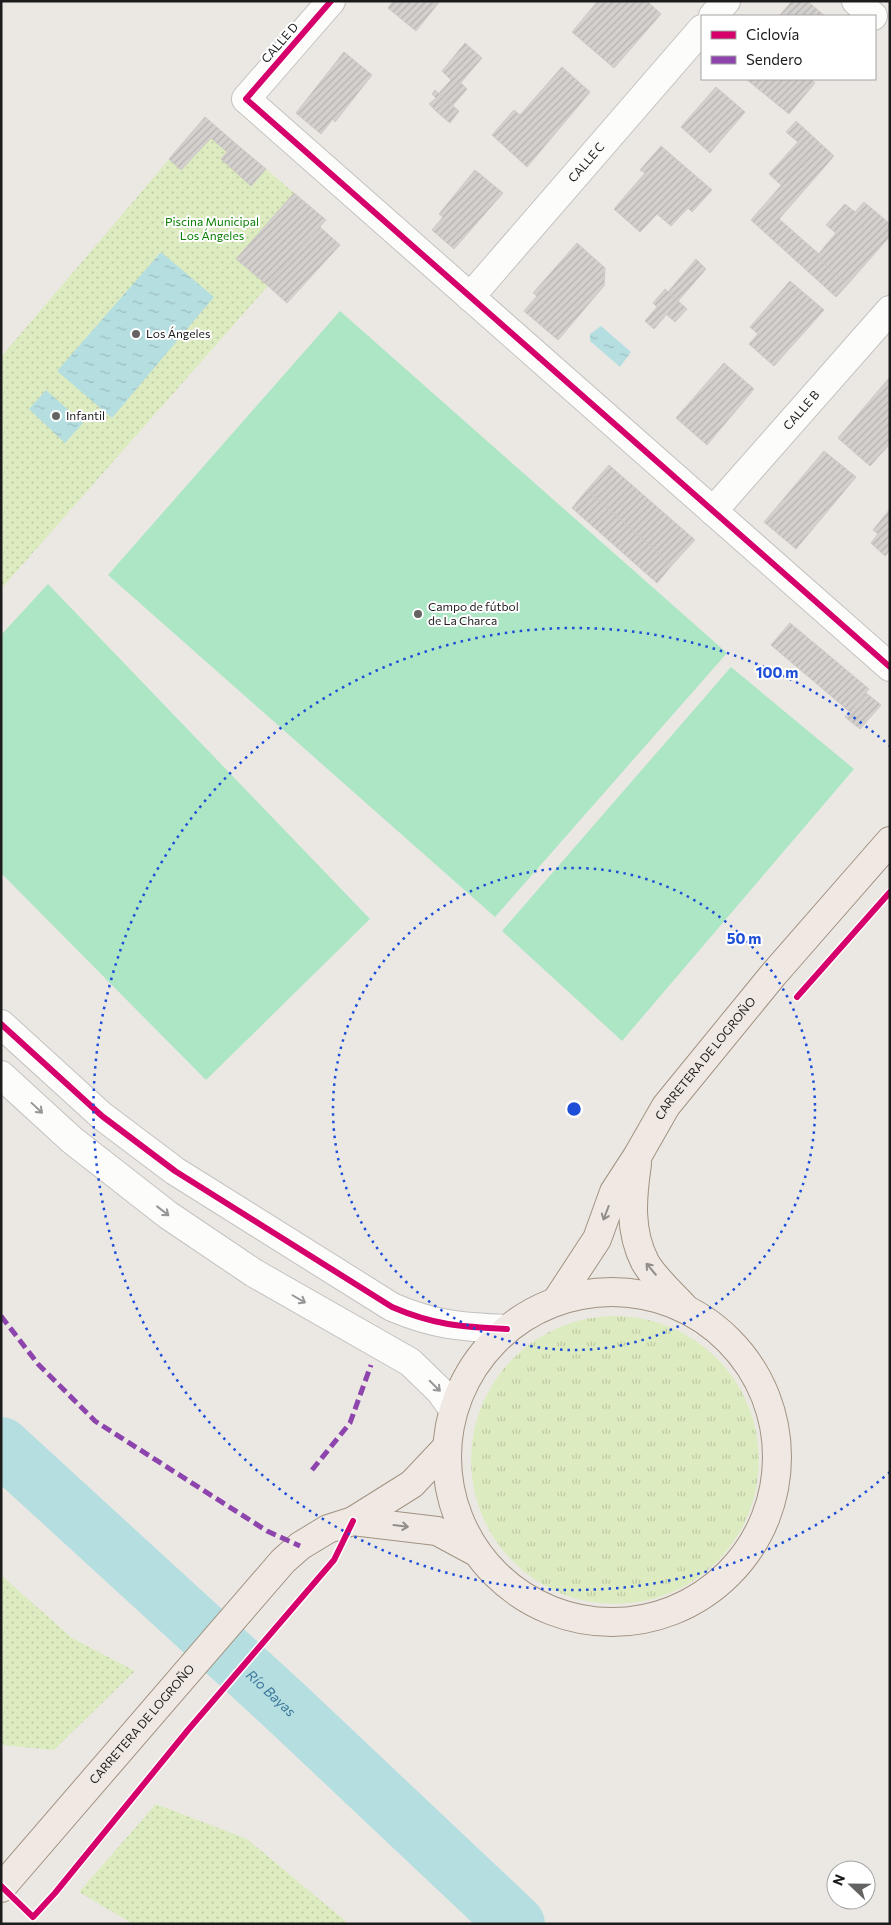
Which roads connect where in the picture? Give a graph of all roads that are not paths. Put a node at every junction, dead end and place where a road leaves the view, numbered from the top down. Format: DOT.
graph roads {
  1 [pos="331,1"];
  2 [pos="726,1"];
  3 [pos="856,1"];
  4 [pos="714,15"];
  5 [pos="872,15"];
  6 [pos="876,19"];
  7 [pos="701,30"];
  8 [pos="890,31"];
  9 [pos="470,297"];
  10 [pos="890,310"];
  11 [pos="712,511"];
  12 [pos="890,667"];
  13 [pos="890,841"];
  14 [pos="1,1024"];
  15 [pos="1,1075"];
  16 [pos="638,1155"];
  17 [pos="557,1300"];
  18 [pos="683,1306"];
  19 [pos="507,1329"];
  20 [pos="453,1409"];
  21 [pos="446,1448"];
  22 [pos="353,1522"];
  23 [pos="474,1551"];
  24 [pos="1,1888"];
  1 -- 9 [label="street, CALLE D"];
  2 -- 4 [label="street"];
  3 -- 5 [label="street"];
  6 -- 8 [label="street"];
  7 -- 9 [label="street, CALLE C"];
  9 -- 11 [label="street"];
  10 -- 11 [label="street, CALLE B"];
  11 -- 12 [label="street"];
  13 -- 16 [label="main road, CARRETERA DE LOGROÑO"];
  14 -- 19 [label="street"];
  15 -- 20 [label="street, one-way"];
  16 -- 17 [label="main road, CARRETERA DE LOGROÑO, one-way"];
  18 -- 16 [label="main road, one-way"];
  17 -- 18 [label="main road"];
  17 -- 19 [label="main road"];
  18 -- 23 [label="main road"];
  19 -- 20 [label="main road"];
  20 -- 21 [label="main road"];
  21 -- 22 [label="main road"];
  21 -- 23 [label="main road"];
  22 -- 23 [label="main road, one-way"];
  22 -- 24 [label="main road, CARRETERA DE LOGROÑO"];
}
